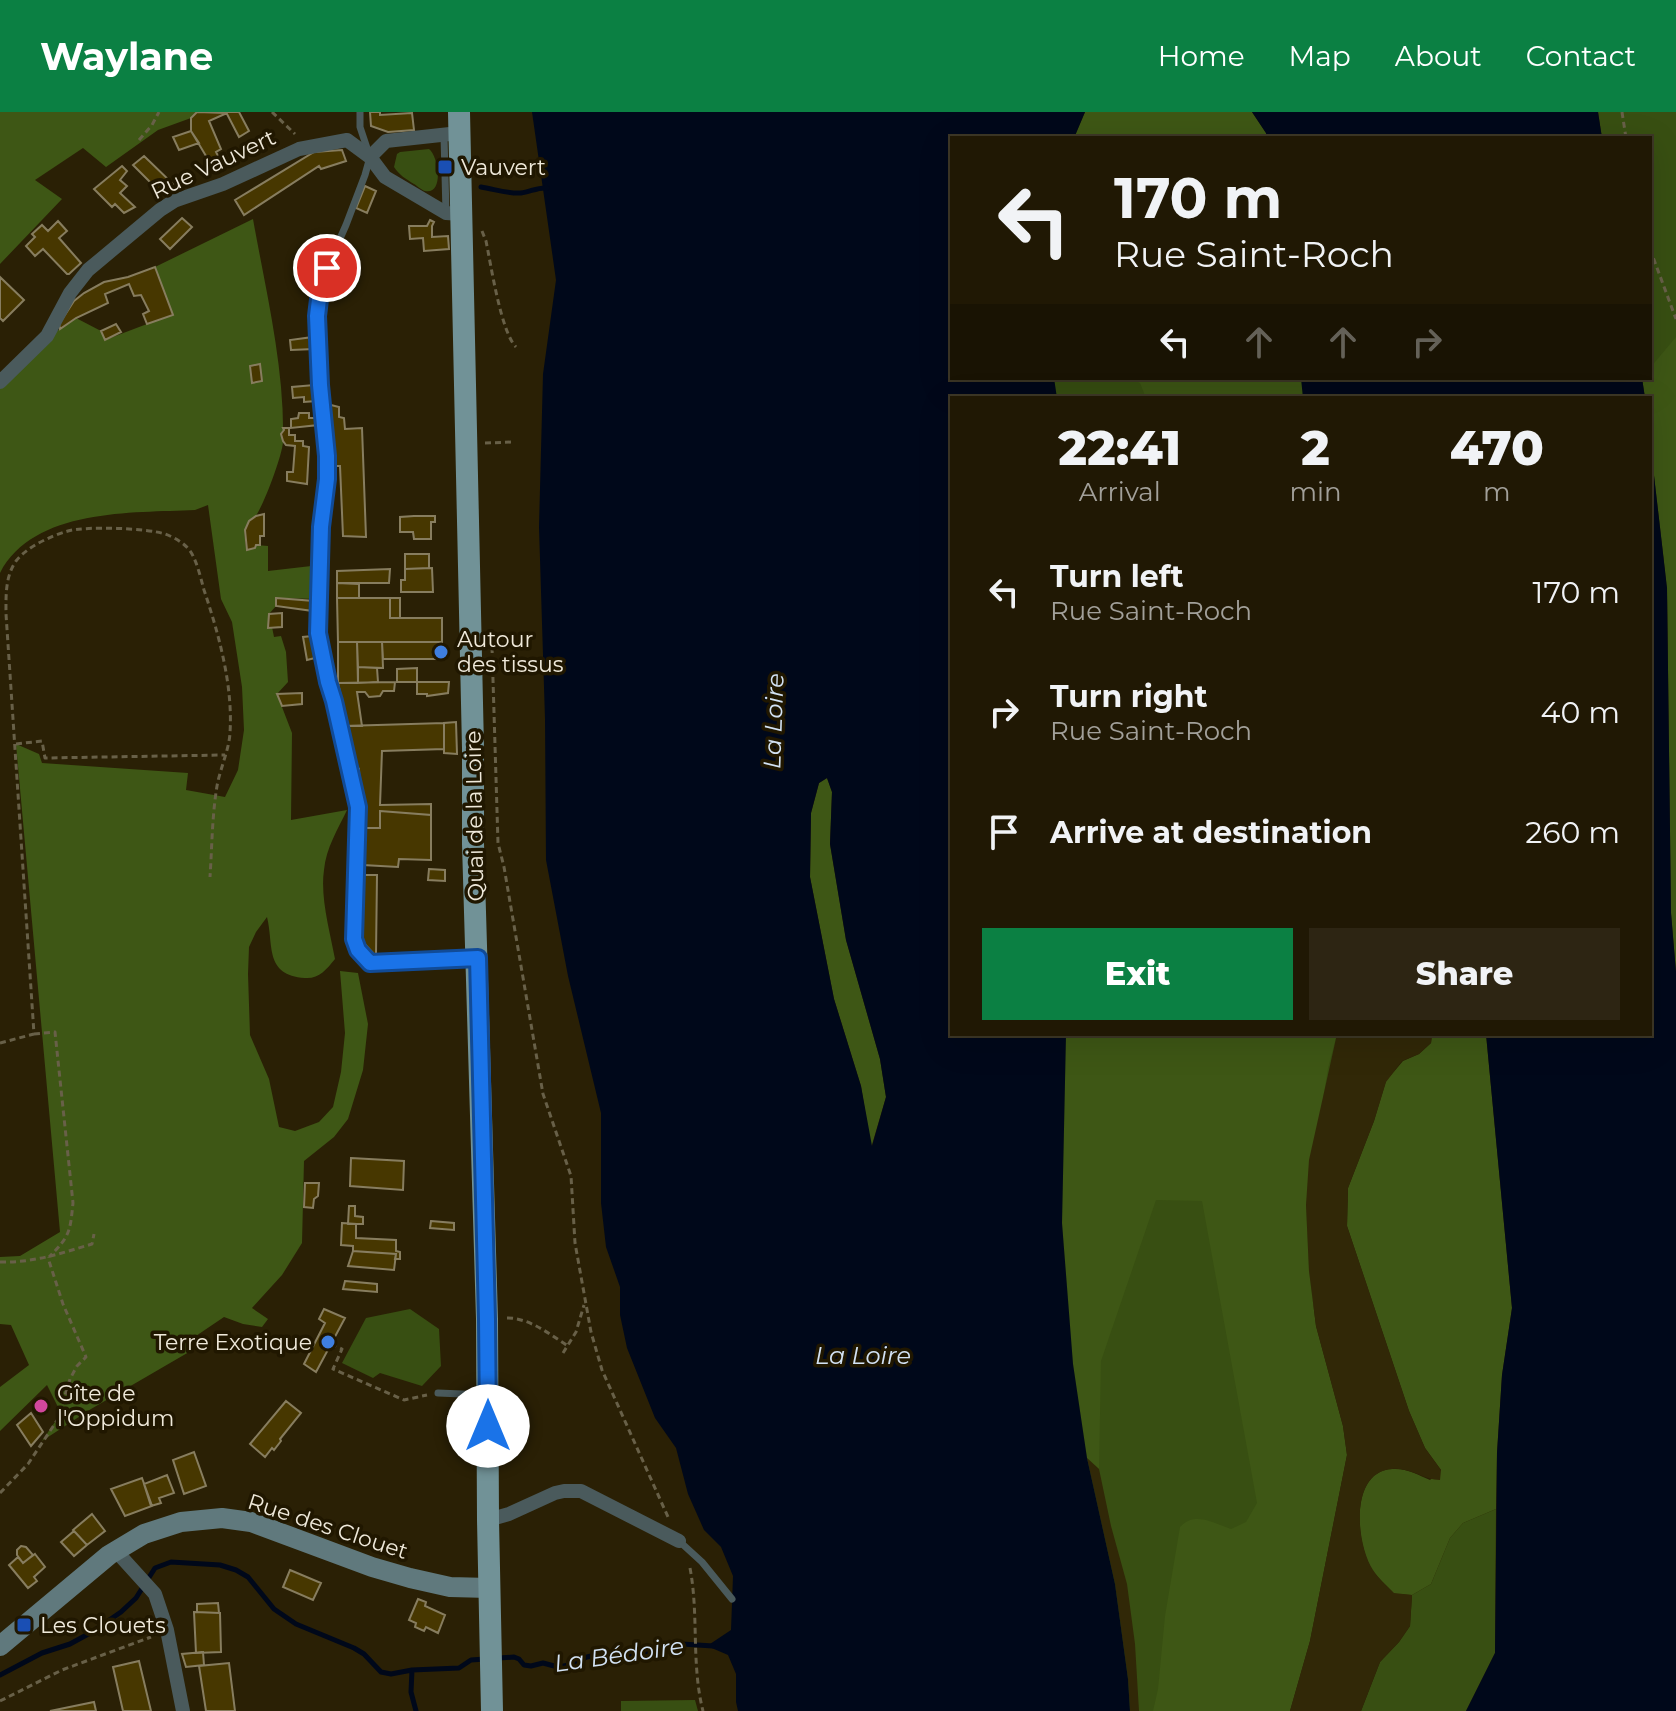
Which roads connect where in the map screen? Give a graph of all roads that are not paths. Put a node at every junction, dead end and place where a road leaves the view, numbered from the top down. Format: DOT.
graph roads {
  1 [pos="360,112"];
  2 [pos="454,127"];
  3 [pos="370,157"];
  4 [pos="456,216"];
  5 [pos="0,382"];
  6 [pos="478,958"];
  7 [pos="438,1393"];
  8 [pos="488,1395"];
  9 [pos="488,1520"];
  10 [pos="679,1541"];
  11 [pos="116,1551"];
  12 [pos="489,1588"];
  13 [pos="732,1599"];
  14 [pos="0,1646"];
  15 [pos="492,1690"];
  16 [pos="183,1711"];
  1 -- 3 [label="lane"];
  2 -- 3 [label="street"];
  2 -- 4 [label="main road, Quai de la Loire"];
  3 -- 4 [label="street"];
  3 -- 5 [label="street, Rue Vauvert"];
  3 -- 6 [label="lane"];
  4 -- 6 [label="main road, Quai de la Loire"];
  6 -- 8 [label="main road, Quai de la Loire"];
  7 -- 8 [label="lane"];
  8 -- 9 [label="main road, Quai de la Loire"];
  9 -- 10 [label="street"];
  9 -- 12 [label="main road, Quai de la Loire"];
  10 -- 13 [label="lane"];
  11 -- 12 [label="street, Rue des Clouet"];
  11 -- 14 [label="street, Rue des Clouet"];
  11 -- 16 [label="street"];
  12 -- 15 [label="main road"];
}
